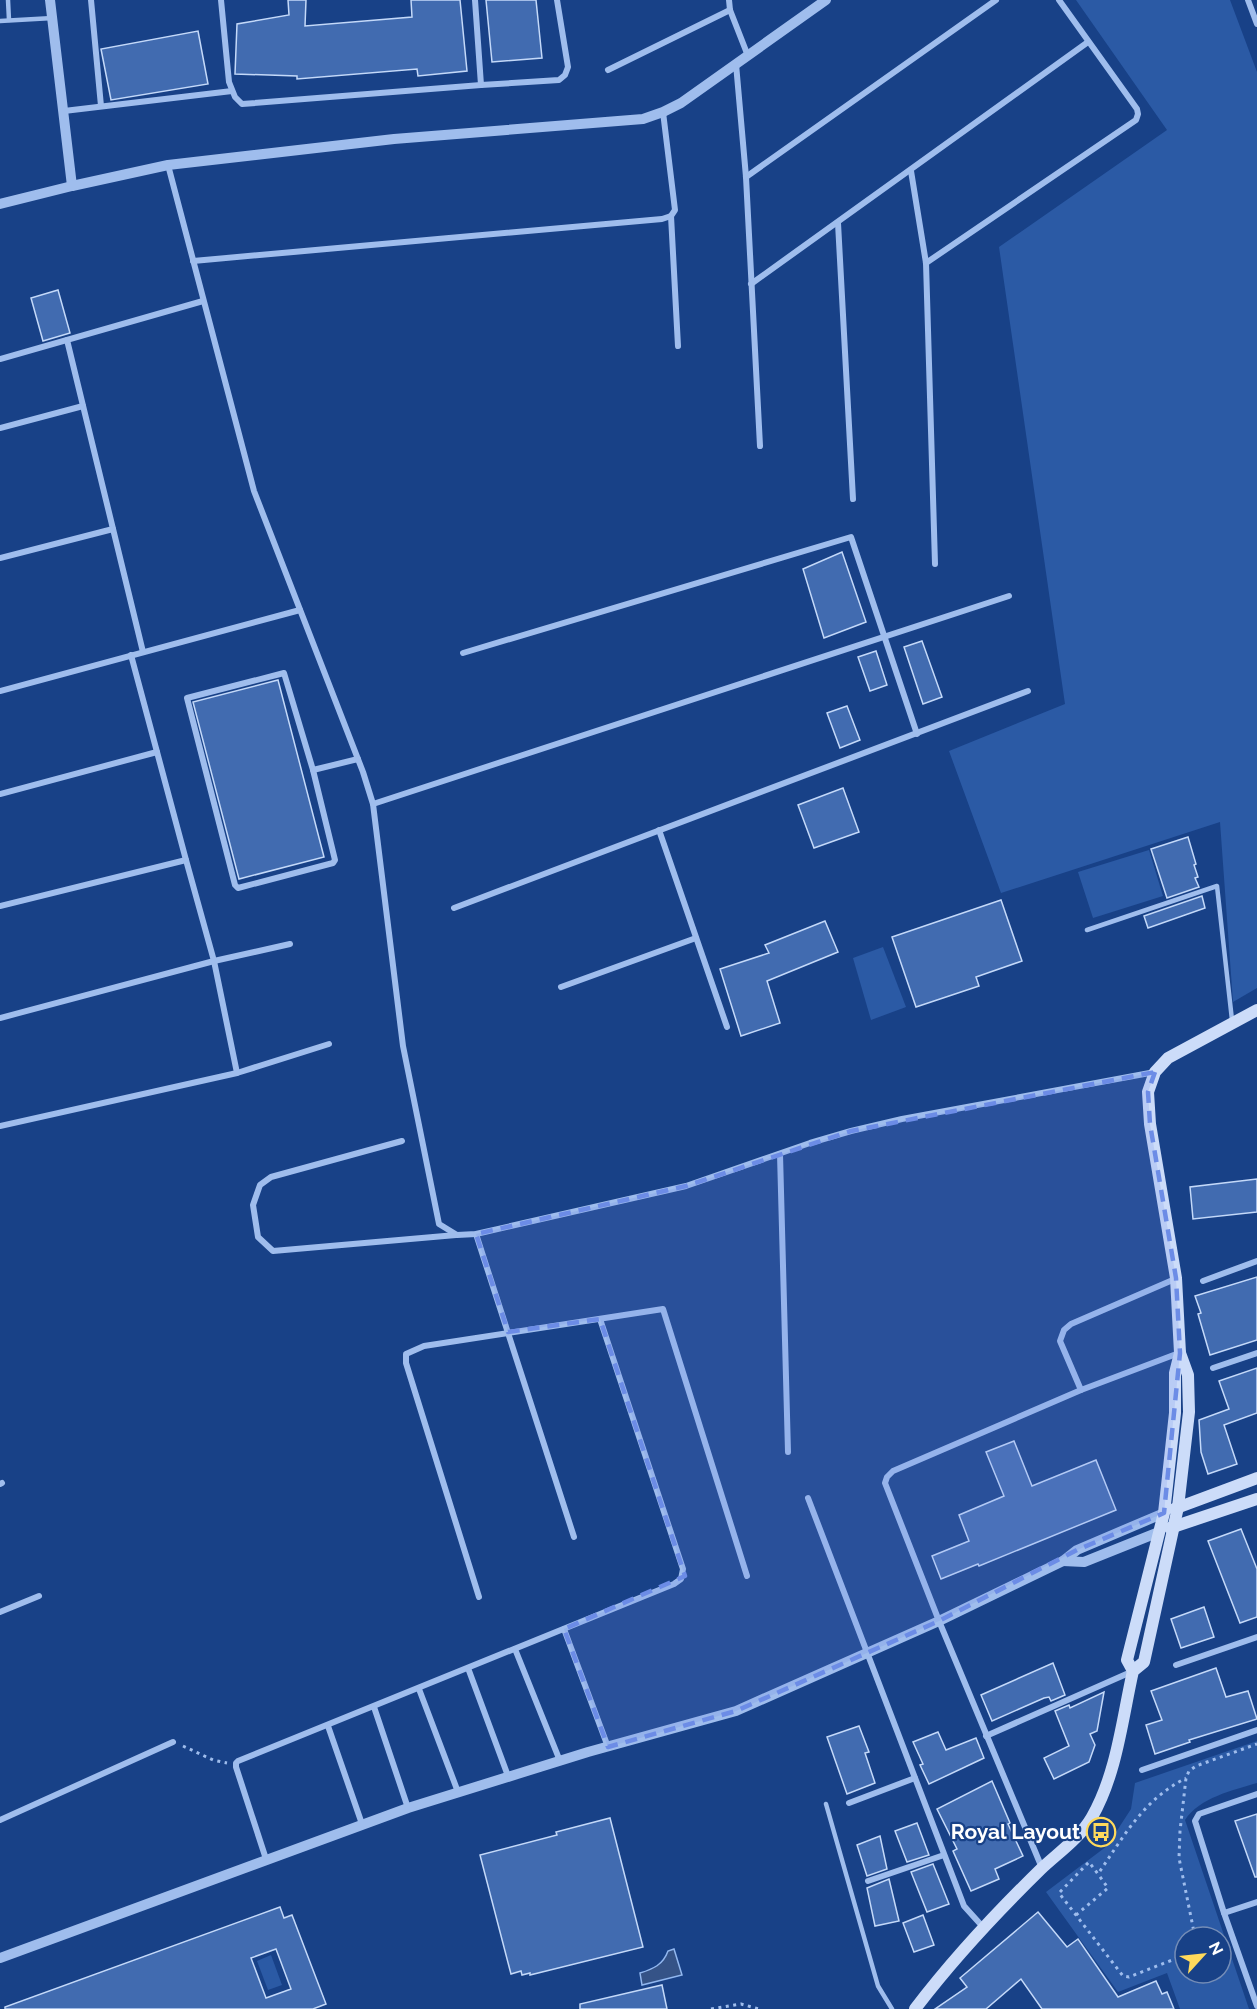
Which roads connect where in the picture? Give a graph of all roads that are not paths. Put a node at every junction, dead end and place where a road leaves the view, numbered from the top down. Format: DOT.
graph roads {
  1 [pos="8,0"];
  2 [pos="51,0"];
  3 [pos="91,0"];
  4 [pos="221,0"];
  5 [pos="475,0"];
  6 [pos="556,0"];
  7 [pos="729,0"];
  8 [pos="826,0"];
  9 [pos="996,0"];
  10 [pos="1059,0"];
  11 [pos="1248,0"];
  12 [pos="730,10"];
  13 [pos="53,18"];
  14 [pos="9,20"];
  15 [pos="0,21"];
  16 [pos="1257,24"];
  17 [pos="1088,42"];
  18 [pos="748,56"];
  19 [pos="736,64"];
  20 [pos="609,70"];
  21 [pos="481,86"];
  22 [pos="232,90"];
  23 [pos="101,106"];
  24 [pos="64,111"];
  25 [pos="663,112"];
  26 [pos="168,165"];
  27 [pos="911,171"];
  28 [pos="746,177"];
  29 [pos="72,186"];
  30 [pos="0,204"];
  31 [pos="671,216"];
  32 [pos="838,223"];
  33 [pos="193,261"];
  34 [pos="926,263"];
  35 [pos="751,284"];
  36 [pos="204,301"];
  37 [pos="67,340"];
  38 [pos="678,346"];
  39 [pos="0,359"];
  40 [pos="83,406"];
  41 [pos="0,428"];
  42 [pos="760,446"];
  43 [pos="853,499"];
  44 [pos="113,529"];
  45 [pos="0,558"];
  46 [pos="935,564"];
  47 [pos="1009,596"];
  48 [pos="300,610"];
  49 [pos="884,636"];
  50 [pos="143,652"];
  51 [pos="463,654"];
  52 [pos="131,655"];
  53 [pos="0,691"];
  54 [pos="1028,691"];
  55 [pos="917,734"];
  56 [pos="157,752"];
  57 [pos="358,759"];
  58 [pos="313,770"];
  59 [pos="0,794"];
  60 [pos="373,804"];
  61 [pos="659,830"];
  62 [pos="186,860"];
  63 [pos="0,906"];
  64 [pos="454,908"];
  65 [pos="1087,930"];
  66 [pos="696,938"];
  67 [pos="290,944"];
  68 [pos="214,961"];
  69 [pos="561,987"];
  70 [pos="1257,1010"];
  71 [pos="0,1018"];
  72 [pos="1232,1023"];
  73 [pos="727,1027"];
  74 [pos="329,1044"];
  75 [pos="1155,1072"];
  76 [pos="237,1073"];
  77 [pos="0,1126"];
  78 [pos="402,1141"];
  79 [pos="780,1154"];
  80 [pos="476,1234"];
  81 [pos="457,1235"];
  82 [pos="1257,1262"];
  83 [pos="1176,1278"];
  84 [pos="1203,1281"];
  85 [pos="600,1319"];
  86 [pos="508,1332"];
  87 [pos="1180,1353"];
  88 [pos="1257,1353"];
  89 [pos="1213,1368"];
  90 [pos="1081,1390"];
  91 [pos="788,1452"];
  92 [pos="1257,1478"];
  93 [pos="808,1498"];
  94 [pos="1257,1499"];
  95 [pos="1178,1507"];
  96 [pos="1164,1513"];
  97 [pos="1175,1527"];
  98 [pos="1159,1532"];
  99 [pos="574,1537"];
  100 [pos="1063,1561"];
  101 [pos="747,1576"];
  102 [pos="39,1596"];
  103 [pos="479,1597"];
  104 [pos="0,1612"];
  105 [pos="939,1621"];
  106 [pos="564,1629"];
  107 [pos="1257,1637"];
  108 [pos="515,1649"];
  109 [pos="866,1654"];
  110 [pos="1176,1665"];
  111 [pos="468,1668"];
  112 [pos="1133,1671"];
  113 [pos="419,1689"];
  114 [pos="374,1707"];
  115 [pos="328,1726"];
  116 [pos="1257,1730"];
  117 [pos="986,1736"];
  118 [pos="173,1742"];
  119 [pos="608,1747"];
  120 [pos="560,1761"];
  121 [pos="1142,1770"];
  122 [pos="508,1776"];
  123 [pos="915,1778"];
  124 [pos="458,1792"];
  125 [pos="1257,1794"];
  126 [pos="849,1803"];
  127 [pos="826,1804"];
  128 [pos="408,1808"];
  129 [pos="0,1820"];
  130 [pos="362,1824"];
  131 [pos="944,1855"];
  132 [pos="266,1859"];
  133 [pos="1042,1868"];
  134 [pos="868,1881"];
  135 [pos="1257,1902"];
  136 [pos="1224,1913"];
  137 [pos="983,1928"];
  138 [pos="0,1958"];
  139 [pos="1257,2006"];
  140 [pos="892,2009"];
  141 [pos="915,2009"];
  1 -- 14 [label="lane"];
  2 -- 13 [label="street"];
  3 -- 23 [label="street"];
  4 -- 22 [label="street"];
  5 -- 21 [label="street"];
  6 -- 21 [label="street"];
  7 -- 12 [label="street"];
  8 -- 18 [label="street"];
  9 -- 28 [label="street"];
  10 -- 17 [label="street"];
  11 -- 16 [label="street"];
  12 -- 18 [label="street"];
  12 -- 20 [label="street"];
  13 -- 14 [label="lane"];
  13 -- 24 [label="street"];
  14 -- 15 [label="lane"];
  17 -- 27 [label="street"];
  17 -- 34 [label="street"];
  18 -- 19 [label="street"];
  19 -- 25 [label="street"];
  19 -- 28 [label="street"];
  21 -- 22 [label="street"];
  22 -- 23 [label="street"];
  23 -- 24 [label="street"];
  24 -- 29 [label="street"];
  25 -- 26 [label="street"];
  25 -- 31 [label="street"];
  26 -- 29 [label="street"];
  26 -- 33 [label="street"];
  27 -- 32 [label="street"];
  27 -- 34 [label="street"];
  28 -- 35 [label="street"];
  29 -- 30 [label="street"];
  31 -- 33 [label="street"];
  31 -- 38 [label="street"];
  32 -- 35 [label="street"];
  32 -- 43 [label="street"];
  33 -- 36 [label="street"];
  34 -- 46 [label="street"];
  35 -- 42 [label="street"];
  36 -- 37 [label="street"];
  36 -- 48 [label="street"];
  37 -- 39 [label="street"];
  37 -- 40 [label="street"];
  40 -- 41 [label="street"];
  40 -- 44 [label="street"];
  44 -- 45 [label="street"];
  44 -- 50 [label="street"];
  47 -- 49 [label="street"];
  48 -- 50 [label="street"];
  48 -- 57 [label="street"];
  49 -- 51 [label="street"];
  49 -- 55 [label="street"];
  49 -- 60 [label="street"];
  50 -- 52 [label="street"];
  52 -- 53 [label="street"];
  52 -- 56 [label="street"];
  54 -- 55 [label="street"];
  55 -- 61 [label="street"];
  56 -- 59 [label="street"];
  56 -- 62 [label="street"];
  57 -- 58 [label="street"];
  57 -- 60 [label="street"];
  58 -- 58 [label="street"];
  60 -- 81 [label="street"];
  61 -- 64 [label="street"];
  61 -- 66 [label="street"];
  62 -- 63 [label="street"];
  62 -- 68 [label="street"];
  65 -- 72 [label="lane"];
  66 -- 69 [label="street"];
  66 -- 73 [label="street"];
  67 -- 68 [label="street"];
  68 -- 71 [label="street"];
  68 -- 76 [label="street"];
  70 -- 72 [label="main road"];
  72 -- 75 [label="main road"];
  74 -- 76 [label="street"];
  75 -- 79 [label="street"];
  75 -- 83 [label="main road"];
  76 -- 77 [label="street"];
  78 -- 81 [label="street"];
  79 -- 80 [label="street"];
  79 -- 91 [label="street"];
  80 -- 81 [label="street"];
  80 -- 86 [label="street"];
  82 -- 84 [label="street"];
  83 -- 87 [label="main road"];
  83 -- 90 [label="street"];
  85 -- 86 [label="street"];
  85 -- 101 [label="street"];
  85 -- 106 [label="street"];
  86 -- 99 [label="street"];
  86 -- 103 [label="street"];
  87 -- 90 [label="street"];
  87 -- 95 [label="main road"];
  87 -- 96 [label="main road"];
  88 -- 89 [label="street"];
  90 -- 105 [label="street"];
  92 -- 95 [label="main road"];
  93 -- 109 [label="street"];
  94 -- 97 [label="main road"];
  95 -- 96 [label="main road"];
  95 -- 97 [label="main road"];
  96 -- 98 [label="main road"];
  96 -- 100 [label="street"];
  97 -- 98 [label="main road"];
  97 -- 112 [label="main road"];
  98 -- 100 [label="street"];
  98 -- 112 [label="main road"];
  100 -- 105 [label="street"];
  102 -- 104 [label="street"];
  105 -- 109 [label="street"];
  105 -- 117 [label="street"];
  106 -- 108 [label="street"];
  106 -- 119 [label="street"];
  107 -- 110 [label="street"];
  108 -- 111 [label="street"];
  108 -- 120 [label="street"];
  109 -- 119 [label="street"];
  109 -- 123 [label="street"];
  111 -- 113 [label="street"];
  111 -- 122 [label="street"];
  112 -- 117 [label="street"];
  112 -- 133 [label="main road"];
  113 -- 114 [label="street"];
  113 -- 124 [label="street"];
  114 -- 115 [label="street"];
  114 -- 128 [label="street"];
  115 -- 130 [label="street"];
  115 -- 132 [label="street"];
  116 -- 121 [label="street"];
  117 -- 133 [label="street"];
  118 -- 129 [label="street"];
  119 -- 120 [label="street"];
  120 -- 122 [label="street"];
  122 -- 124 [label="street"];
  123 -- 126 [label="street"];
  123 -- 131 [label="street"];
  124 -- 128 [label="street"];
  125 -- 136 [label="street"];
  127 -- 140 [label="lane"];
  128 -- 130 [label="street"];
  130 -- 132 [label="street"];
  131 -- 134 [label="street"];
  131 -- 137 [label="street"];
  132 -- 138 [label="street"];
  133 -- 137 [label="main road"];
  135 -- 136 [label="street"];
  136 -- 139 [label="street"];
  137 -- 141 [label="main road"];
}
